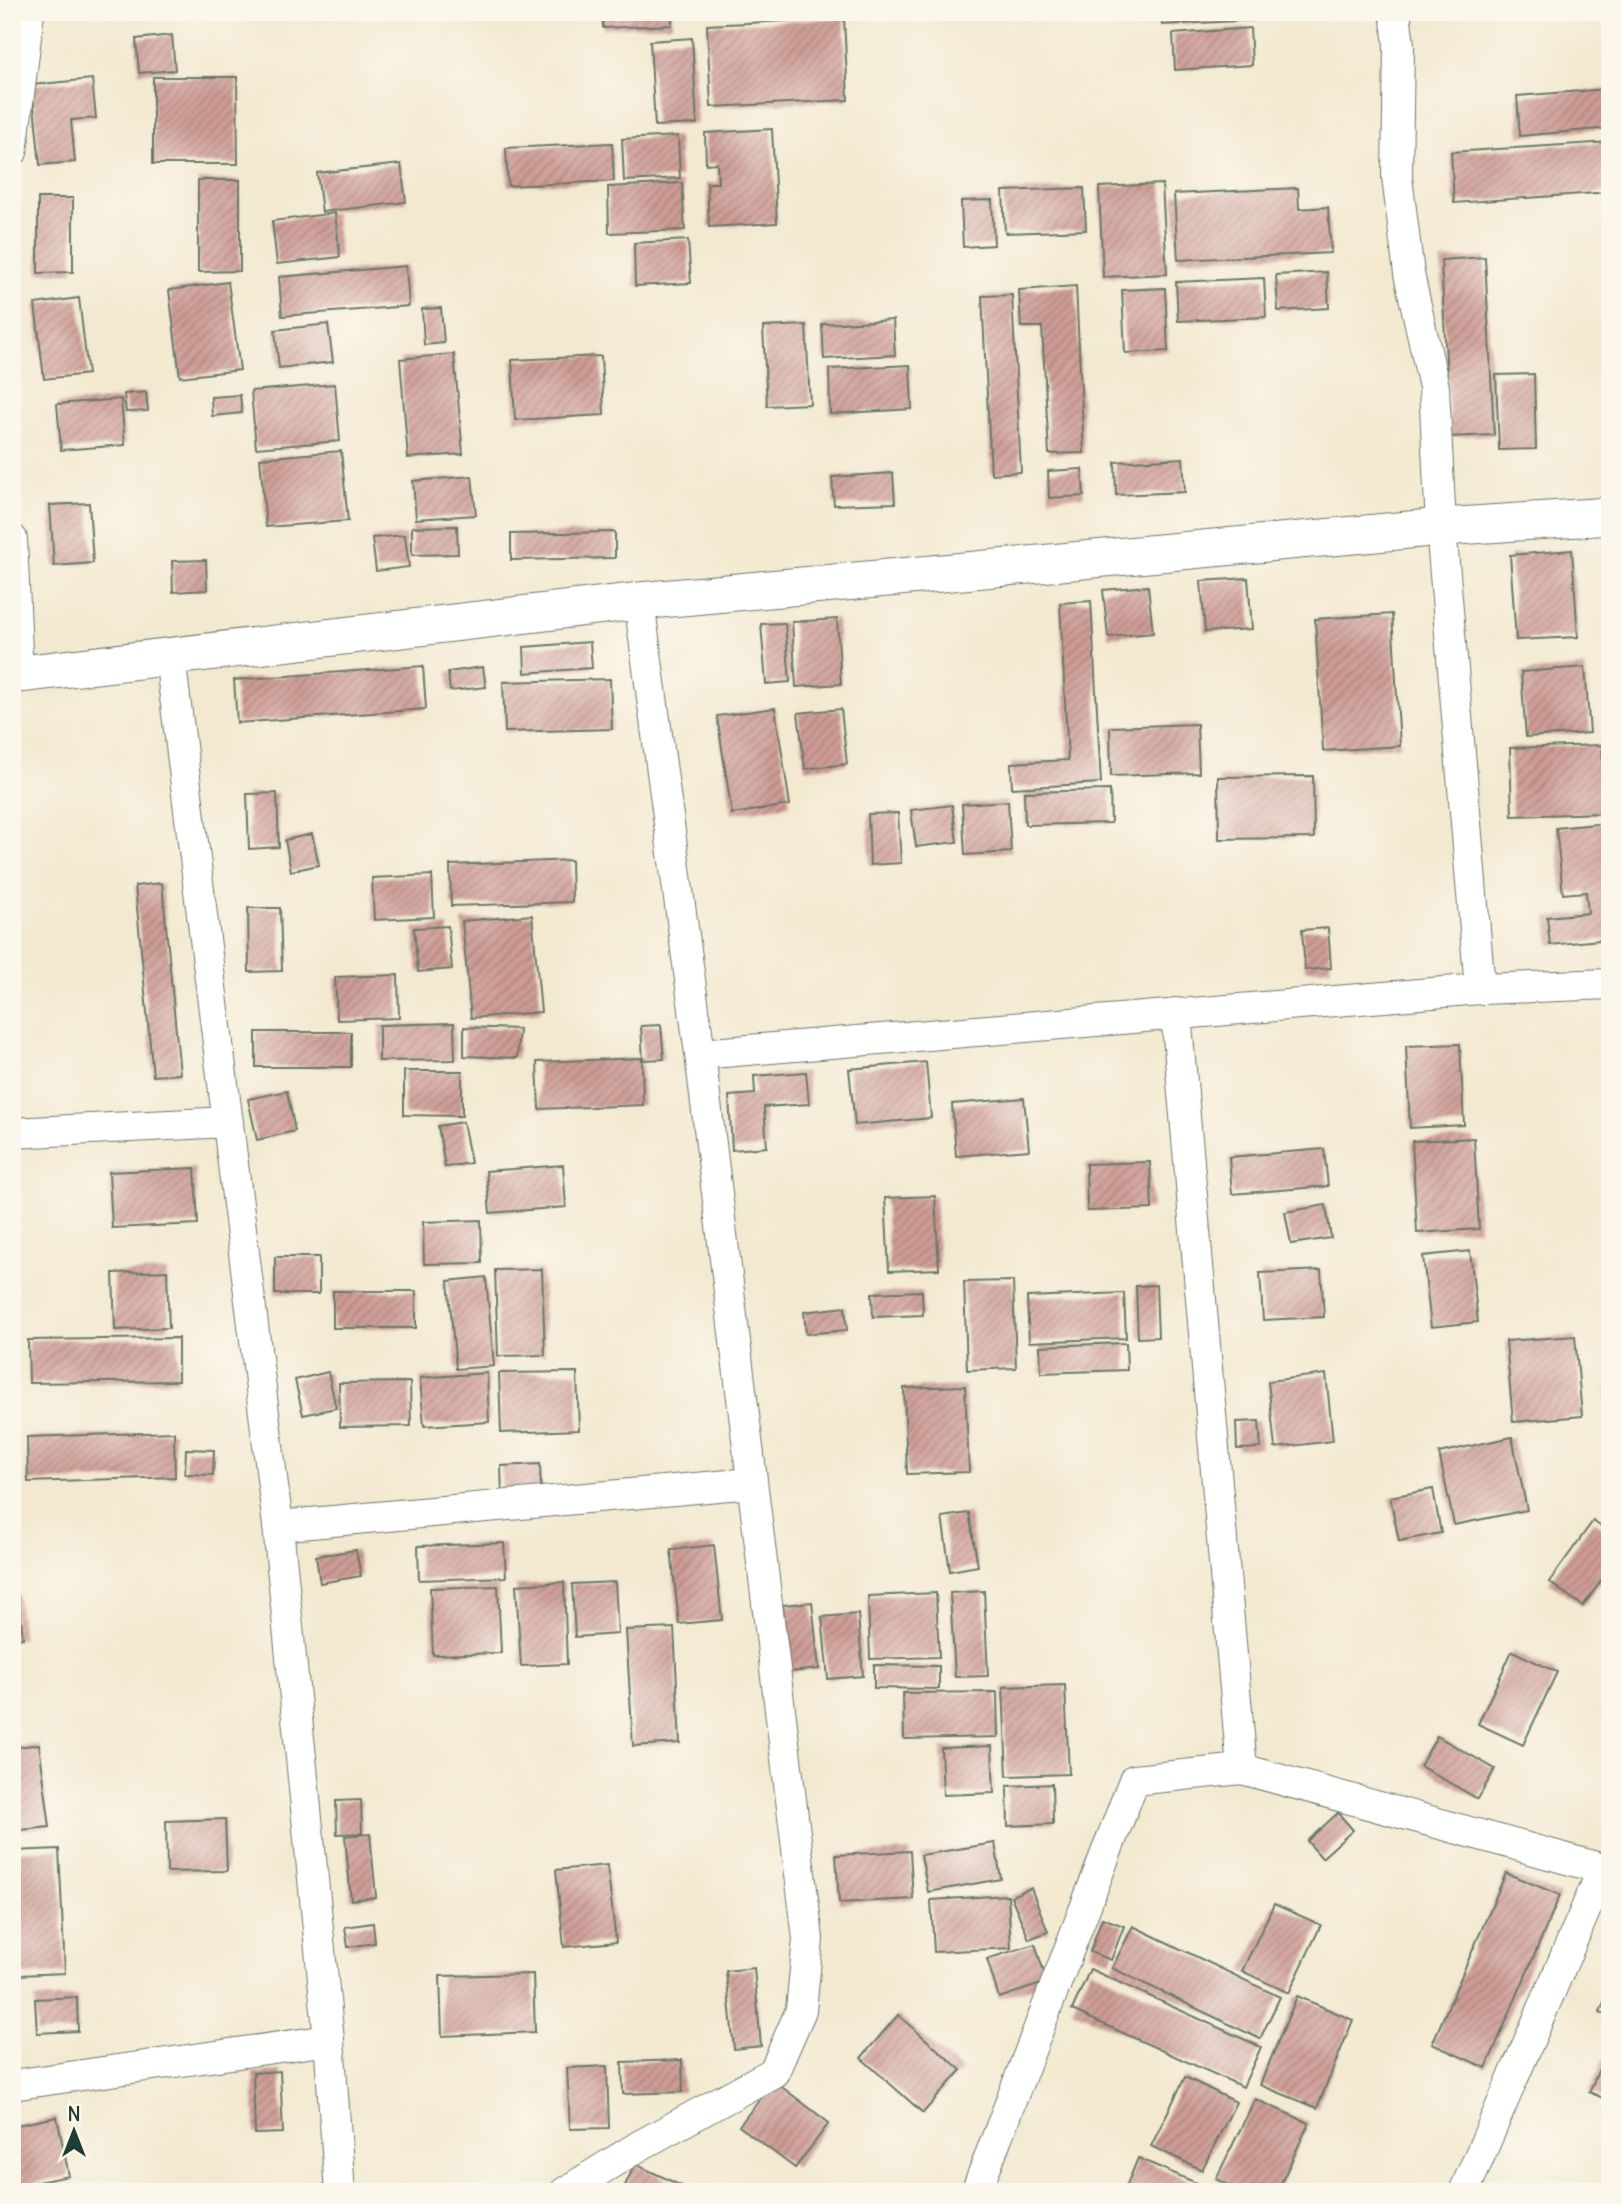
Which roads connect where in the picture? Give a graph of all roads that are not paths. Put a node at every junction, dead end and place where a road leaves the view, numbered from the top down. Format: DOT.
graph roads {
  1 [pos="29,12"];
  2 [pos="1395,12"];
  3 [pos="12,152"];
  4 [pos="1610,516"];
  5 [pos="1441,527"];
  6 [pos="12,539"];
  7 [pos="639,601"];
  8 [pos="170,657"];
  9 [pos="15,675"];
  10 [pos="1610,984"];
  11 [pos="1480,989"];
  12 [pos="1176,1013"];
  13 [pos="700,1054"];
  14 [pos="228,1122"];
  15 [pos="12,1133"];
  16 [pos="751,1483"];
  17 [pos="278,1526"];
  18 [pos="1242,1769"];
  19 [pos="1599,1907"];
  20 [pos="329,2040"];
  21 [pos="12,2085"];
  22 [pos="340,2192"];
  23 [pos="565,2192"];
  24 [pos="976,2192"];
  25 [pos="1464,2192"];
  1 -- 3 [label="street"];
  2 -- 5 [label="street"];
  4 -- 5 [label="street"];
  5 -- 7 [label="street"];
  5 -- 11 [label="street"];
  6 -- 9 [label="street"];
  7 -- 8 [label="street"];
  7 -- 13 [label="street"];
  8 -- 9 [label="street"];
  8 -- 14 [label="street"];
  10 -- 11 [label="street"];
  11 -- 12 [label="street"];
  12 -- 13 [label="street"];
  12 -- 18 [label="street"];
  13 -- 16 [label="street"];
  14 -- 15 [label="street"];
  14 -- 17 [label="street"];
  16 -- 17 [label="street"];
  16 -- 23 [label="street"];
  17 -- 20 [label="street"];
  18 -- 19 [label="street"];
  18 -- 24 [label="street"];
  19 -- 25 [label="street"];
  20 -- 21 [label="street"];
  20 -- 22 [label="street"];
}
